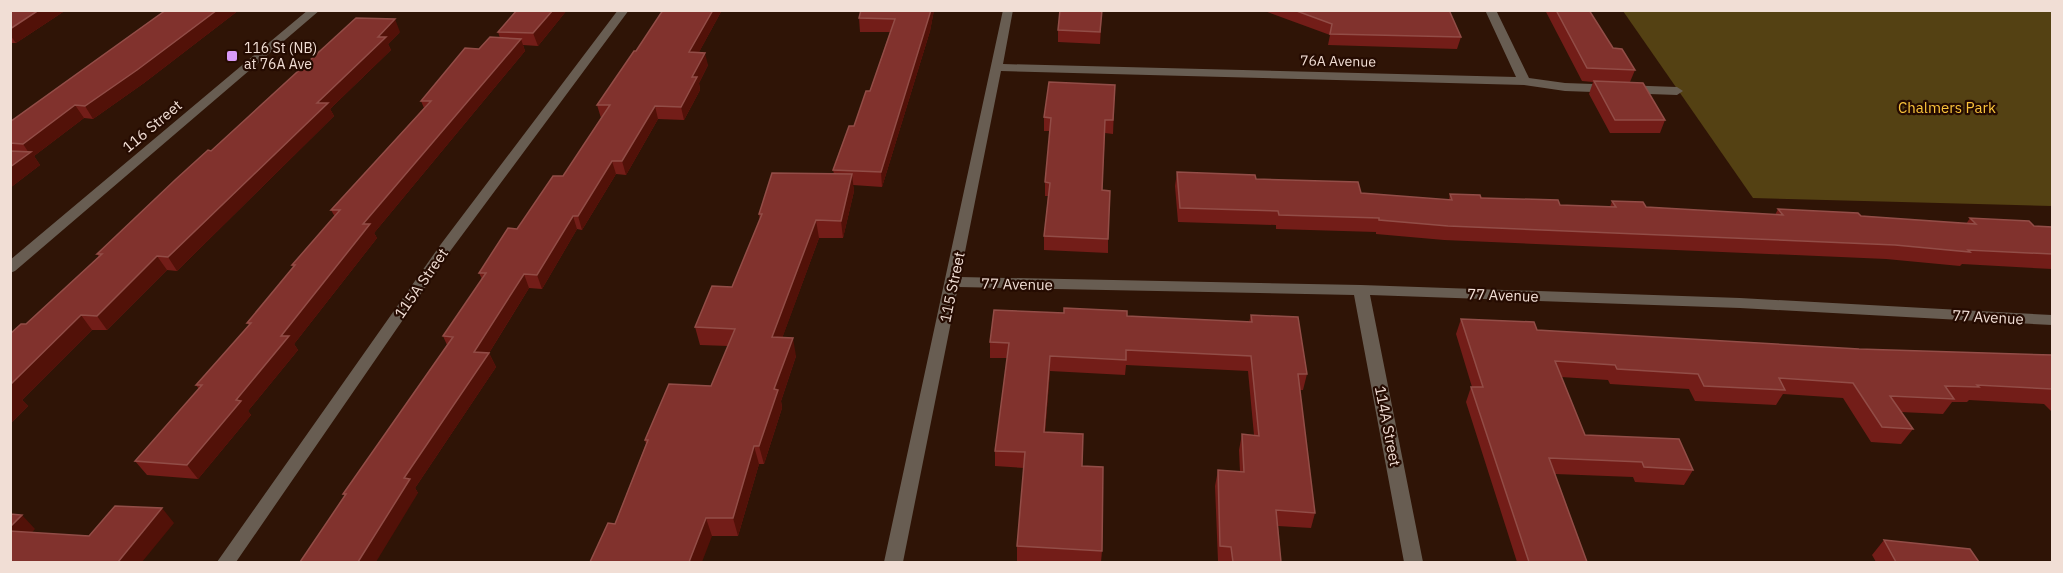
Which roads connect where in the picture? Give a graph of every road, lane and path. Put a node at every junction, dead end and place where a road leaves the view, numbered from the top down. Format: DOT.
graph roads {
  1 [pos="315,10"];
  2 [pos="624,10"];
  3 [pos="1008,10"];
  4 [pos="1490,10"];
  5 [pos="997,67"];
  6 [pos="1524,81"];
  7 [pos="1677,91"];
  8 [pos="10,268"];
  9 [pos="953,282"];
  10 [pos="1361,290"];
  11 [pos="2052,320"];
  12 [pos="226,562"];
  13 [pos="893,562"];
  14 [pos="1413,562"];
  1 -- 8 [label="street, 116 Street"];
  2 -- 12 [label="street, 115A Street"];
  3 -- 5 [label="street, 115 Street"];
  4 -- 6 [label="street"];
  5 -- 6 [label="street, 76A Avenue"];
  5 -- 9 [label="street, 115 Street"];
  6 -- 7 [label="street, 76A Avenue"];
  9 -- 10 [label="street, 77 Avenue"];
  9 -- 13 [label="street, 115 Street"];
  10 -- 11 [label="street, 77 Avenue"];
  10 -- 14 [label="street, 114A Street"];
}
